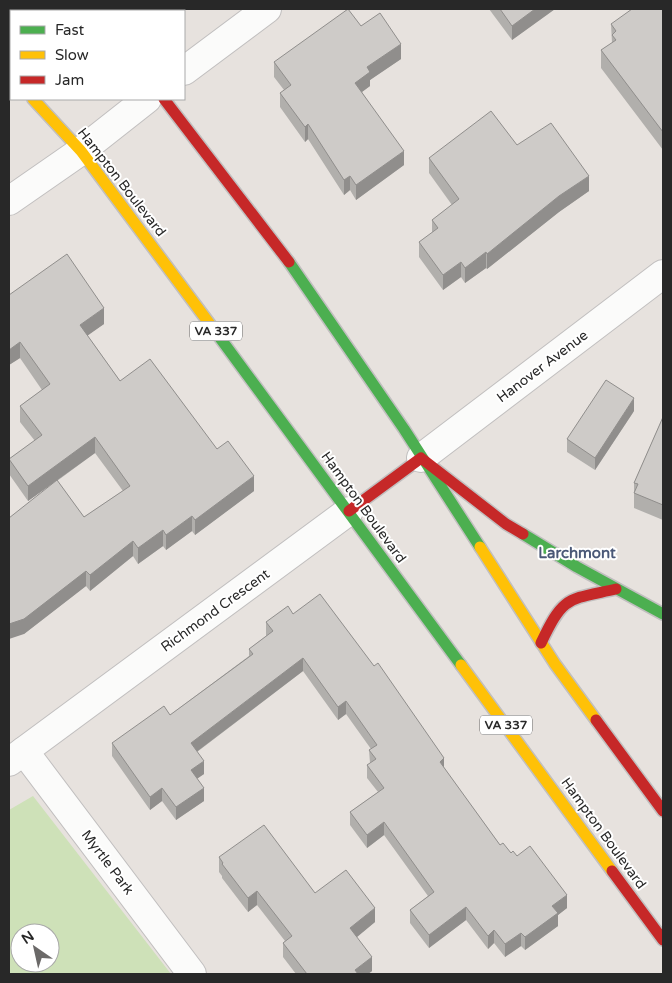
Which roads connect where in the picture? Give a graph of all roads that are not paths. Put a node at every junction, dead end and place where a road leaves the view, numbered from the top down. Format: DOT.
graph roads {
  1 [pos="267,9"];
  2 [pos="185,70"];
  3 [pos="34,100"];
  4 [pos="146,100"];
  5 [pos="165,100"];
  6 [pos="81,151"];
  7 [pos="9,201"];
  8 [pos="663,274"];
  9 [pos="421,458"];
  10 [pos="349,511"];
  11 [pos="616,589"];
  12 [pos="663,614"];
  13 [pos="542,643"];
  14 [pos="16,756"];
  15 [pos="663,811"];
  16 [pos="663,940"];
  17 [pos="192,974"];
  1 -- 2 [label="street"];
  3 -- 6 [label="main road, Hampton Boulevard / VA 337"];
  4 -- 6 [label="street"];
  5 -- 9 [label="main road"];
  6 -- 7 [label="street"];
  6 -- 10 [label="main road, Hampton Boulevard / VA 337"];
  8 -- 9 [label="street, Hanover Avenue"];
  9 -- 10 [label="main road, Richmond Crescent"];
  9 -- 11 [label="main road"];
  9 -- 13 [label="main road"];
  10 -- 14 [label="street, Richmond Crescent"];
  10 -- 16 [label="main road, Hampton Boulevard / VA 337"];
  11 -- 12 [label="main road"];
  11 -- 13 [label="main road"];
  13 -- 15 [label="main road"];
  14 -- 17 [label="street, Myrtle Park"];
}
